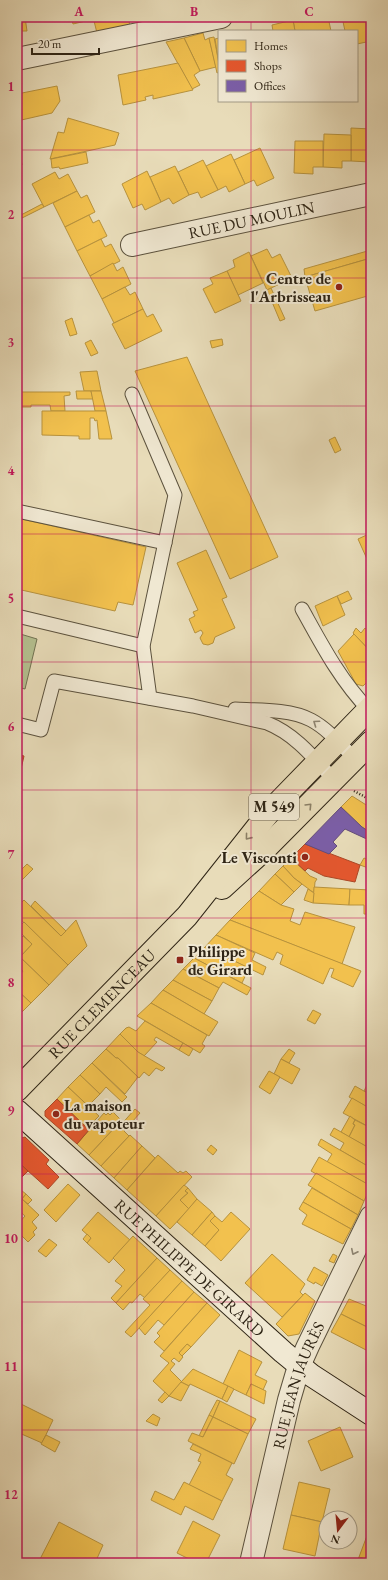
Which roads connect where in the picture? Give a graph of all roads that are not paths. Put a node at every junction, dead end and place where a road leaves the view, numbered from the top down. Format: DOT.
graph roads {
  1 [pos="221,17"];
  2 [pos="17,59"];
  3 [pos="371,194"];
  4 [pos="132,245"];
  5 [pos="132,394"];
  6 [pos="17,511"];
  7 [pos="165,543"];
  8 [pos="302,609"];
  9 [pos="17,616"];
  10 [pos="143,646"];
  11 [pos="150,698"];
  12 [pos="193,706"];
  13 [pos="370,708"];
  14 [pos="17,724"];
  15 [pos="337,742"];
  16 [pos="371,742"];
  17 [pos="355,758"];
  18 [pos="317,762"];
  19 [pos="334,780"];
  20 [pos="187,916"];
  21 [pos="17,1090"];
  22 [pos="17,1111"];
  23 [pos="371,1217"];
  24 [pos="299,1366"];
  25 [pos="371,1414"];
  26 [pos="250,1563"];
  1 -- 2 [label="street"];
  3 -- 4 [label="street, RUE DU MOULIN"];
  5 -- 7 [label="lane"];
  6 -- 7 [label="lane"];
  7 -- 10 [label="lane"];
  8 -- 13 [label="lane"];
  9 -- 10 [label="lane"];
  10 -- 11 [label="lane"];
  11 -- 12 [label="lane"];
  11 -- 14 [label="lane"];
  15 -- 12 [label="lane, one-way"];
  12 -- 18 [label="lane"];
  13 -- 15 [label="main road, RUE CLEMENCEAU / M 549"];
  15 -- 17 [label="lane"];
  15 -- 18 [label="main road, RUE CLEMENCEAU / M 549"];
  16 -- 17 [label="main road, RUE CLEMENCEAU / M 549"];
  17 -- 19 [label="main road, RUE CLEMENCEAU / M 549"];
  18 -- 19 [label="lane"];
  18 -- 20 [label="main road, RUE CLEMENCEAU / M 549, one-way"];
  20 -- 19 [label="main road, RUE CLEMENCEAU / M 549, one-way"];
  20 -- 21 [label="main road, RUE CLEMENCEAU / M 549"];
  22 -- 24 [label="street, RUE PHILIPPE DE GIRARD"];
  23 -- 24 [label="street, RUE JEAN JAURÈS, one-way"];
  24 -- 25 [label="street, RUE PHILIPPE DE GIRARD"];
  24 -- 26 [label="street, RUE JEAN JAURÈS"];
}
